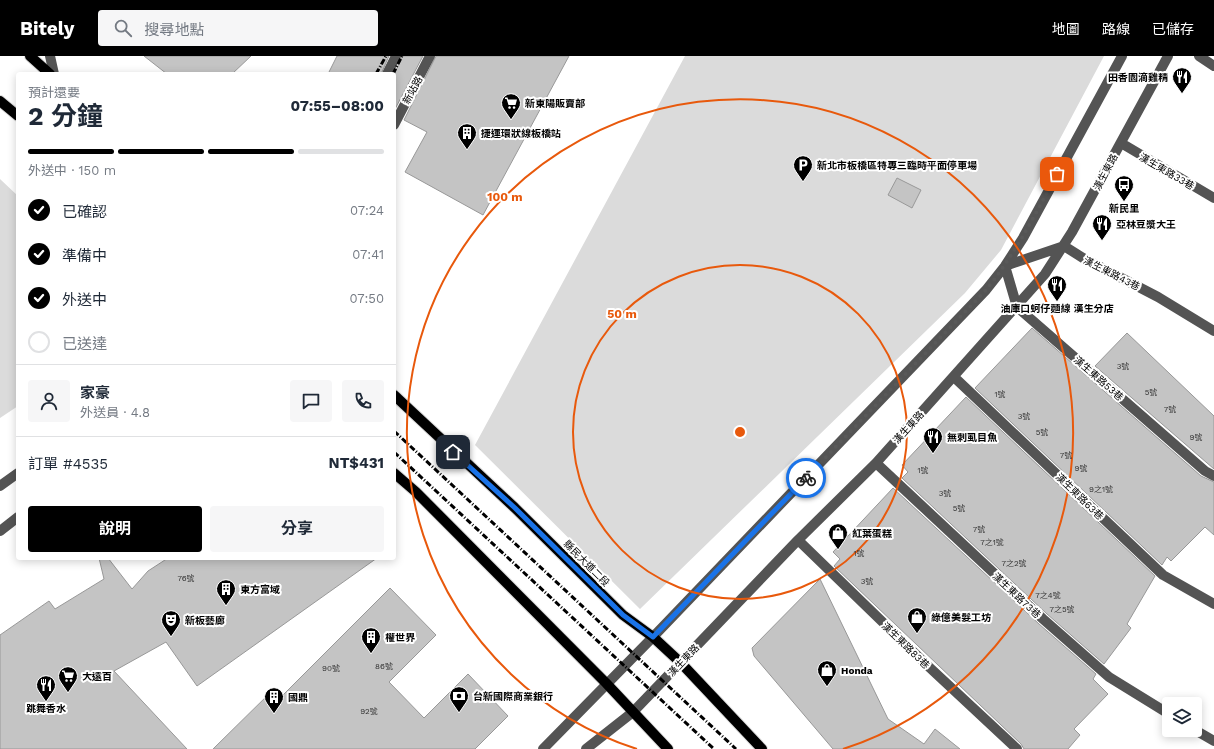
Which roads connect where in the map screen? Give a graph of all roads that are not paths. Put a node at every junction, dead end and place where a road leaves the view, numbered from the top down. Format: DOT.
graph roads {
  1 [pos="30,56"];
  2 [pos="50,56"];
  3 [pos="396,56"];
  4 [pos="430,56"];
  5 [pos="1122,56"];
  6 [pos="1168,56"];
  7 [pos="1199,56"];
  8 [pos="1214,66"];
  9 [pos="48,72"];
  10 [pos="54,72"];
  11 [pos="388,72"];
  12 [pos="0,101"];
  13 [pos="16,114"];
  14 [pos="396,121"];
  15 [pos="1120,143"];
  16 [pos="1214,198"];
  17 [pos="1064,246"];
  18 [pos="1006,266"];
  19 [pos="1017,307"];
  20 [pos="1214,331"];
  21 [pos="954,376"];
  22 [pos="396,397"];
  23 [pos="876,463"];
  24 [pos="16,474"];
  25 [pos="396,475"];
  26 [pos="1214,476"];
  27 [pos="0,486"];
  28 [pos="16,518"];
  29 [pos="0,530"];
  30 [pos="798,540"];
  31 [pos="1214,604"];
  32 [pos="653,637"];
  33 [pos="681,663"];
  34 [pos="606,683"];
  35 [pos="1162,710"];
  36 [pos="633,712"];
  37 [pos="1202,734"];
  38 [pos="1214,741"];
  39 [pos="543,749"];
  40 [pos="586,749"];
  41 [pos="668,749"];
  42 [pos="762,749"];
  43 [pos="1017,749"];
  1 -- 9 [label="main road"];
  2 -- 10 [label="street"];
  3 -- 11 [label="street"];
  4 -- 14 [label="street, 新站路"];
  5 -- 18 [label="street"];
  6 -- 15 [label="street, 漢生東路"];
  7 -- 8 [label="street"];
  12 -- 13 [label="main road"];
  15 -- 16 [label="street, 漢生東路33巷"];
  15 -- 17 [label="street, 漢生東路"];
  17 -- 18 [label="street"];
  17 -- 19 [label="street, 漢生東路"];
  17 -- 20 [label="street, 漢生東路43巷"];
  18 -- 19 [label="street"];
  18 -- 32 [label="street"];
  19 -- 21 [label="street, 漢生東路"];
  19 -- 26 [label="street, 漢生東路53巷"];
  21 -- 23 [label="street, 漢生東路"];
  21 -- 31 [label="street, 漢生東路63巷"];
  22 -- 32 [label="main road, 縣民大道二段"];
  23 -- 30 [label="street, 漢生東路"];
  23 -- 35 [label="street, 漢生東路73巷"];
  24 -- 27 [label="street"];
  25 -- 34 [label="main road"];
  28 -- 29 [label="street"];
  30 -- 33 [label="street, 漢生東路"];
  30 -- 43 [label="street, 漢生東路83巷"];
  32 -- 33 [label="main road, 縣民大道二段"];
  32 -- 34 [label="street"];
  33 -- 36 [label="street, 漢生東路"];
  33 -- 42 [label="main road, 縣民大道二段"];
  34 -- 36 [label="main road"];
  34 -- 39 [label="street"];
  36 -- 40 [label="street, 漢生東路"];
  36 -- 41 [label="main road"];
  37 -- 38 [label="street"];
}
